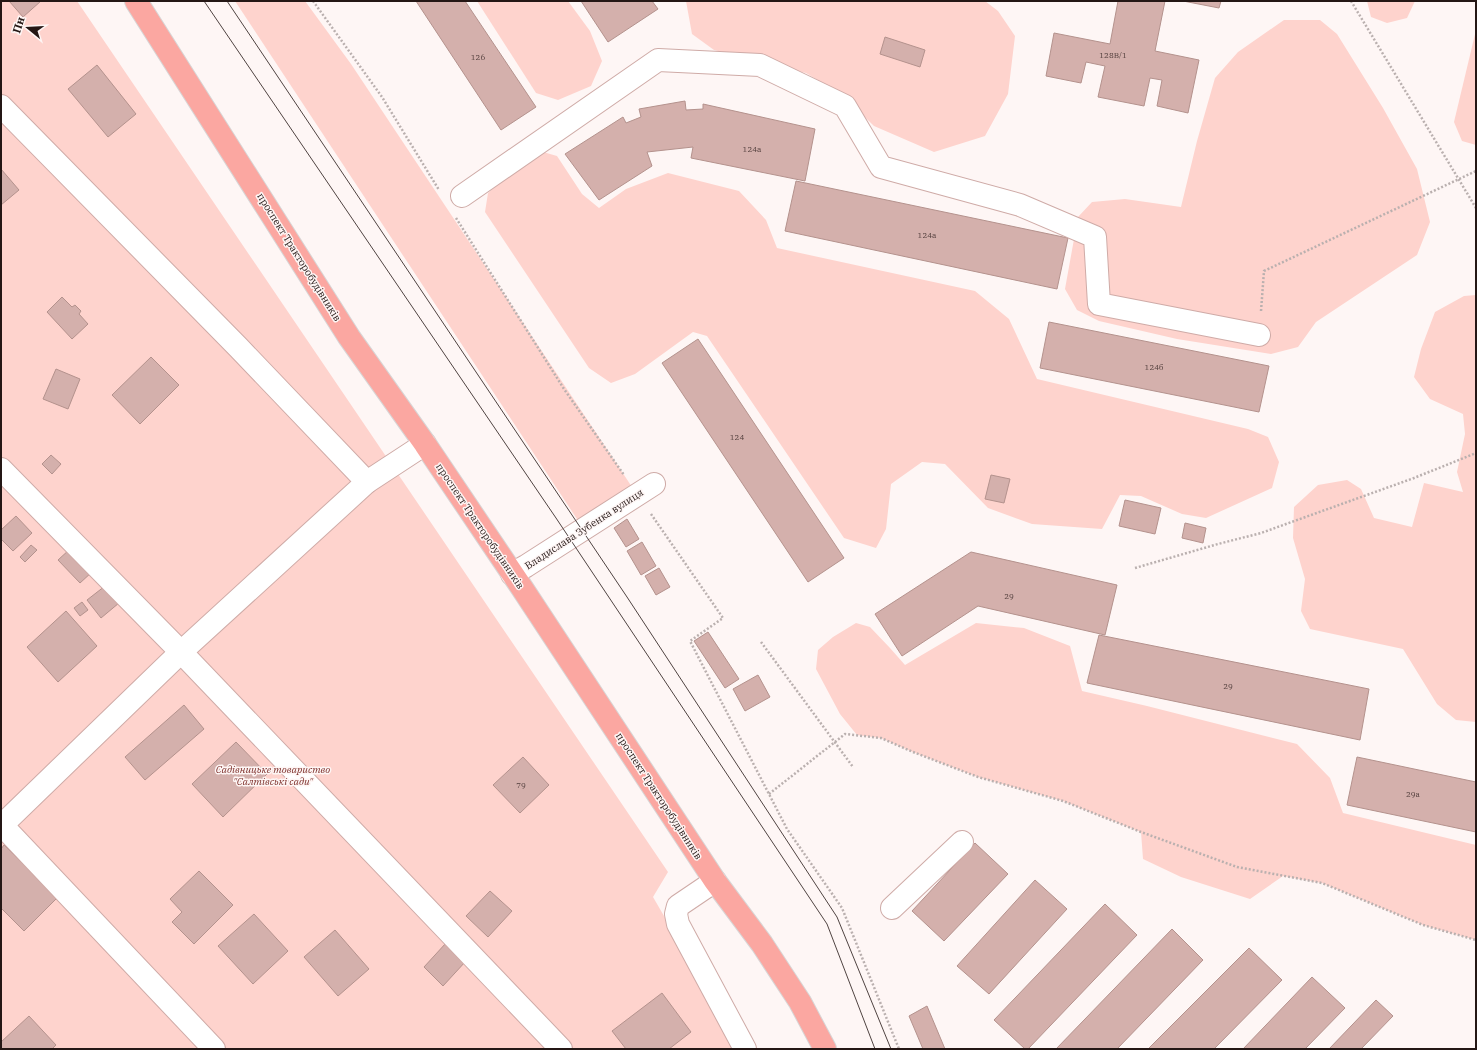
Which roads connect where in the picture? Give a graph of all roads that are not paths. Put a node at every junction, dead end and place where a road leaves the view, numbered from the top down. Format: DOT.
graph roads {
  1 [pos="136,1"];
  2 [pos="1,106"];
  3 [pos="458,205"];
  4 [pos="1259,335"];
  5 [pos="425,444"];
  6 [pos="1,469"];
  7 [pos="367,482"];
  8 [pos="646,489"];
  9 [pos="512,574"];
  10 [pos="181,652"];
  11 [pos="1,825"];
  12 [pos="962,842"];
  13 [pos="715,881"];
  14 [pos="892,908"];
  15 [pos="214,1049"];
  16 [pos="561,1049"];
  17 [pos="745,1049"];
  18 [pos="825,1049"];
  1 -- 5 [label="main road, проспект Тракторобудівників"];
  2 -- 7 [label="street"];
  3 -- 4 [label="street"];
  5 -- 7 [label="street"];
  5 -- 9 [label="main road, проспект Тракторобудівників"];
  6 -- 10 [label="street"];
  7 -- 10 [label="street"];
  8 -- 9 [label="street, Владислава Зубенка вулиця"];
  9 -- 13 [label="main road, проспект Тракторобудівників"];
  10 -- 11 [label="street"];
  10 -- 16 [label="street"];
  11 -- 15 [label="street"];
  12 -- 14 [label="street"];
  13 -- 17 [label="street"];
  13 -- 18 [label="main road, проспект Тракторобудівників"];
}
